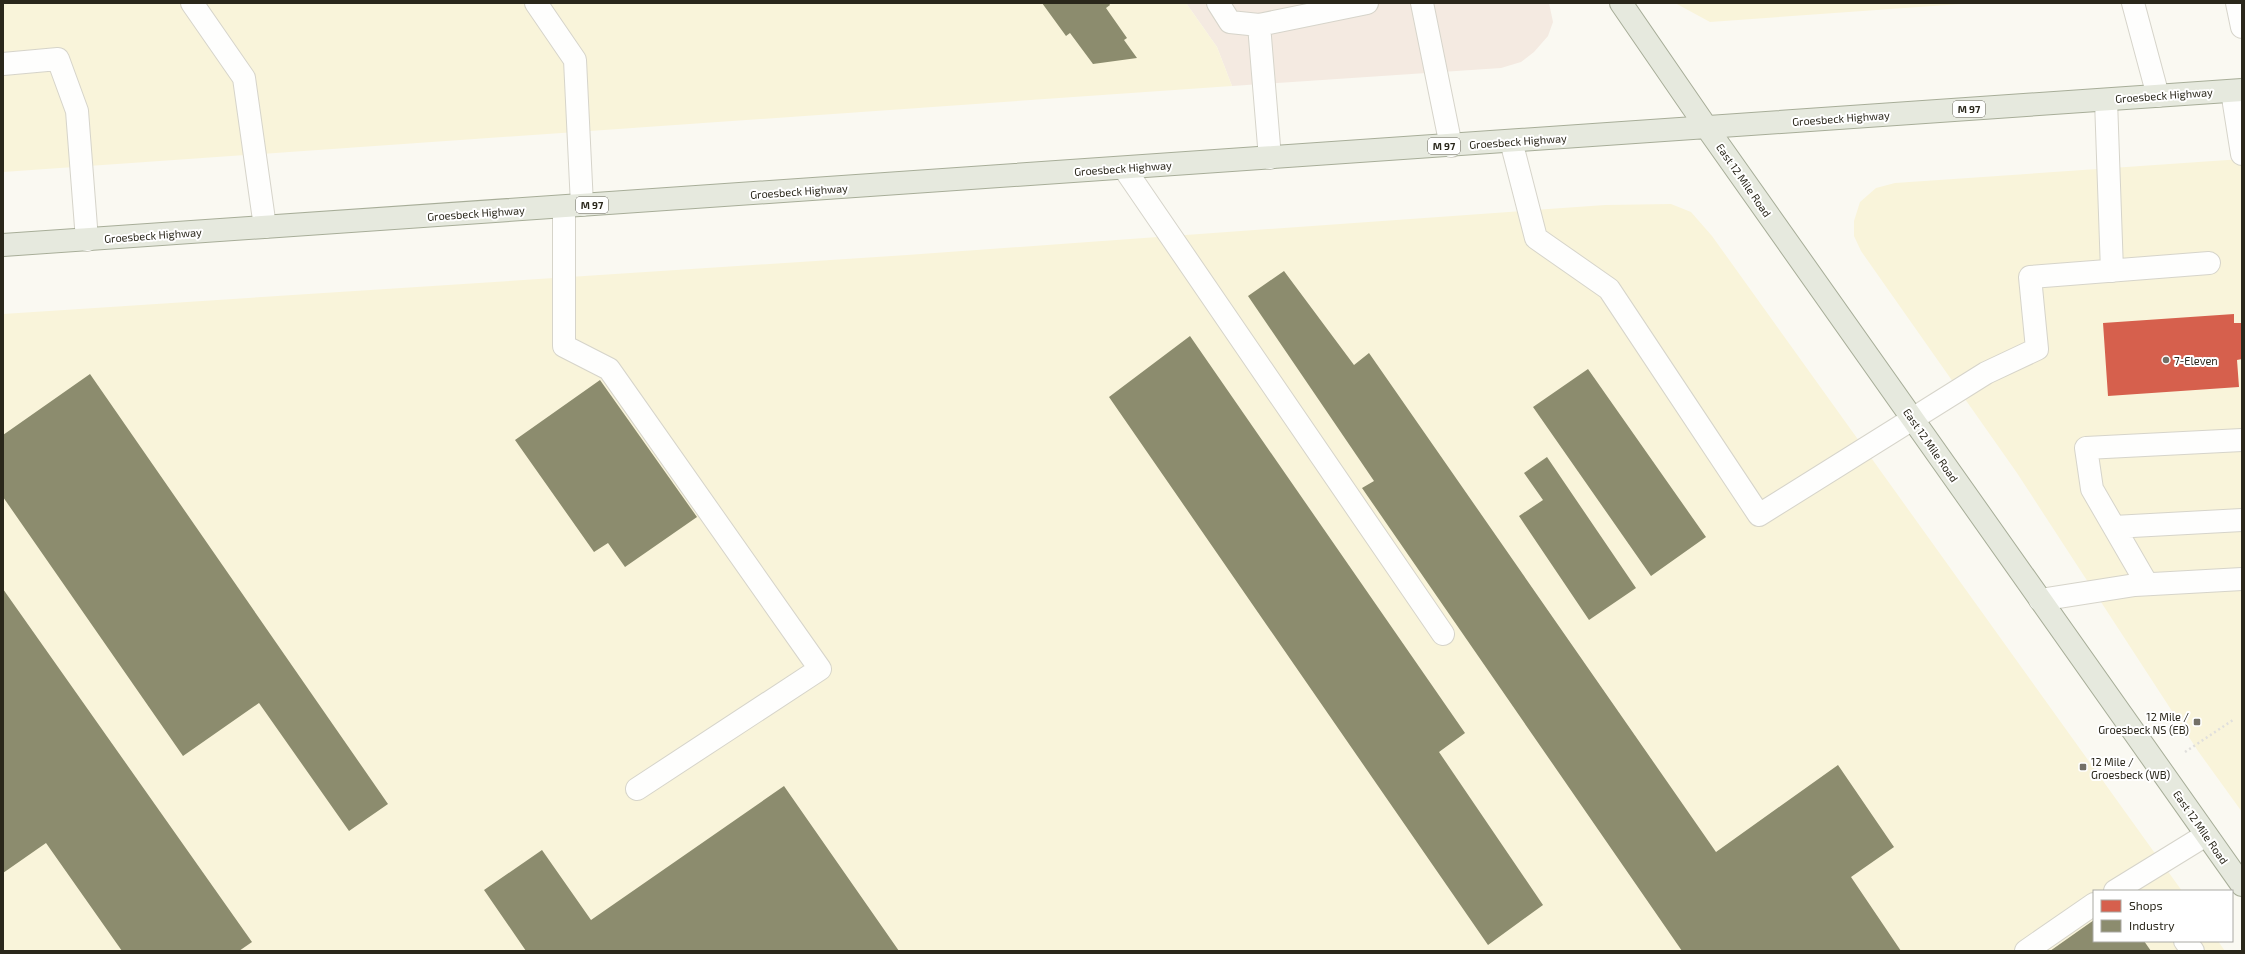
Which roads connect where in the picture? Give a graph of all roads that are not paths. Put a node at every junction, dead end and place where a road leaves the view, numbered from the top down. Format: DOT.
graph roads {
  1 [pos="192,3"];
  2 [pos="536,3"];
  3 [pos="1218,3"];
  4 [pos="1367,3"];
  5 [pos="1422,3"];
  6 [pos="1621,3"];
  7 [pos="2133,3"];
  8 [pos="2237,3"];
  9 [pos="1259,25"];
  10 [pos="2242,27"];
  11 [pos="3,64"];
  12 [pos="2237,90"];
  13 [pos="2158,96"];
  14 [pos="2106,100"];
  15 [pos="1706,128"];
  16 [pos="1511,141"];
  17 [pos="1451,146"];
  18 [pos="2242,154"];
  19 [pos="1270,158"];
  20 [pos="1124,168"];
  21 [pos="573,206"];
  22 [pos="265,227"];
  23 [pos="86,240"];
  24 [pos="3,245"];
  25 [pos="2209,263"];
  26 [pos="2112,271"];
  27 [pos="1912,418"];
  28 [pos="2242,440"];
  29 [pos="2242,520"];
  30 [pos="2114,527"];
  31 [pos="2242,579"];
  32 [pos="2147,584"];
  33 [pos="2040,600"];
  34 [pos="1443,634"];
  35 [pos="637,789"];
  36 [pos="2206,834"];
  37 [pos="2143,884"];
  38 [pos="2242,886"];
  39 [pos="2119,890"];
  40 [pos="2093,905"];
  41 [pos="2186,942"];
  42 [pos="2026,951"];
  43 [pos="2193,951"];
  1 -- 22 [label="lane"];
  2 -- 21 [label="lane"];
  3 -- 9 [label="lane"];
  4 -- 9 [label="lane"];
  5 -- 17 [label="lane"];
  6 -- 15 [label="main road, East 12 Mile Road"];
  7 -- 13 [label="lane"];
  8 -- 10 [label="lane"];
  9 -- 19 [label="lane"];
  11 -- 23 [label="lane"];
  12 -- 13 [label="main road, Groesbeck Highway / M 97"];
  12 -- 18 [label="lane"];
  13 -- 14 [label="main road, Groesbeck Highway / M 97"];
  14 -- 15 [label="main road, Groesbeck Highway / M 97"];
  14 -- 26 [label="lane"];
  15 -- 16 [label="main road, Groesbeck Highway / M 97"];
  15 -- 27 [label="main road, East 12 Mile Road"];
  16 -- 17 [label="main road, Groesbeck Highway / M 97"];
  16 -- 27 [label="lane"];
  17 -- 19 [label="main road, Groesbeck Highway / M 97"];
  19 -- 20 [label="main road, Groesbeck Highway / M 97"];
  20 -- 21 [label="main road, Groesbeck Highway / M 97"];
  20 -- 34 [label="lane"];
  21 -- 22 [label="main road, Groesbeck Highway / M 97"];
  21 -- 35 [label="lane"];
  22 -- 23 [label="main road, Groesbeck Highway / M 97"];
  23 -- 24 [label="main road, Groesbeck Highway / M 97"];
  25 -- 26 [label="lane"];
  26 -- 27 [label="lane"];
  27 -- 33 [label="main road, East 12 Mile Road"];
  28 -- 30 [label="lane"];
  29 -- 30 [label="lane"];
  30 -- 32 [label="lane"];
  31 -- 32 [label="lane"];
  32 -- 33 [label="lane"];
  33 -- 36 [label="main road, East 12 Mile Road"];
  36 -- 37 [label="lane"];
  36 -- 38 [label="main road, East 12 Mile Road"];
  37 -- 39 [label="lane"];
  40 -- 42 [label="lane"];
  41 -- 43 [label="lane"];
}
